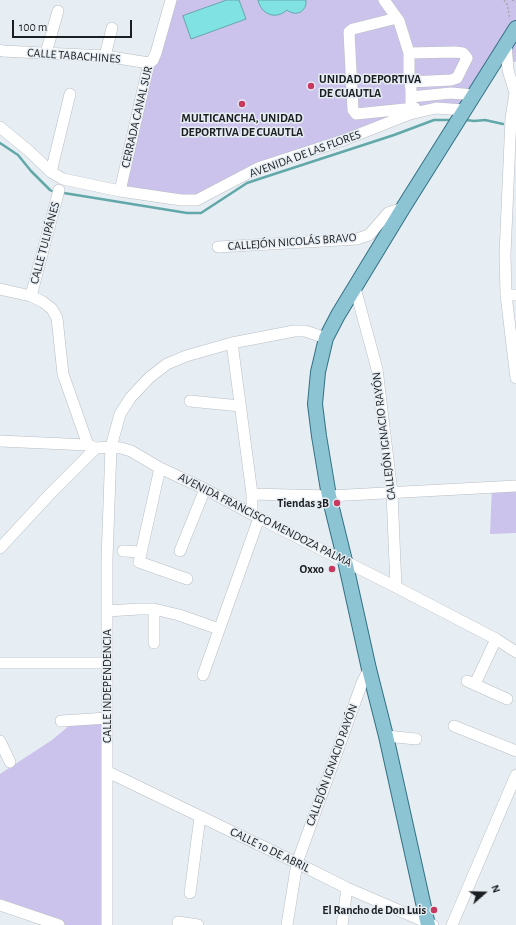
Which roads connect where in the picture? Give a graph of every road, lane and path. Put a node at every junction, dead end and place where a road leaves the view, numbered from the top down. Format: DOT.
graph roads {
  1 [pos="171,0"];
  2 [pos="384,0"];
  3 [pos="504,0"];
  4 [pos="512,0"];
  5 [pos="516,2"];
  6 [pos="58,11"];
  7 [pos="397,18"];
  8 [pos="112,28"];
  9 [pos="512,34"];
  10 [pos="0,50"];
  11 [pos="46,53"];
  12 [pos="409,53"];
  13 [pos="105,56"];
  14 [pos="149,63"];
  15 [pos="410,82"];
  16 [pos="70,94"];
  17 [pos="516,94"];
  18 [pos="469,102"];
  19 [pos="411,103"];
  20 [pos="0,127"];
  21 [pos="52,172"];
  22 [pos="59,190"];
  23 [pos="120,190"];
  24 [pos="403,208"];
  25 [pos="218,246"];
  26 [pos="355,288"];
  27 [pos="0,289"];
  28 [pos="511,295"];
  29 [pos="31,296"];
  30 [pos="326,338"];
  31 [pos="232,342"];
  32 [pos="516,378"];
  33 [pos="190,401"];
  34 [pos="240,406"];
  35 [pos="0,440"];
  36 [pos="92,446"];
  37 [pos="111,447"];
  38 [pos="160,468"];
  39 [pos="516,486"];
  40 [pos="205,489"];
  41 [pos="392,493"];
  42 [pos="252,494"];
  43 [pos="329,496"];
  44 [pos="256,516"];
  45 [pos="0,548"];
  46 [pos="123,551"];
  47 [pos="180,551"];
  48 [pos="141,552"];
  49 [pos="345,561"];
  50 [pos="187,579"];
  51 [pos="396,587"];
  52 [pos="154,609"];
  53 [pos="107,611"];
  54 [pos="219,629"];
  55 [pos="496,639"];
  56 [pos="154,643"];
  57 [pos="516,652"];
  58 [pos="0,663"];
  59 [pos="107,663"];
  60 [pos="369,669"];
  61 [pos="203,674"];
  62 [pos="507,699"];
  63 [pos="107,718"];
  64 [pos="61,721"];
  65 [pos="454,726"];
  66 [pos="386,736"];
  67 [pos="416,739"];
  68 [pos="0,741"];
  69 [pos="516,752"];
  70 [pos="10,762"];
  71 [pos="108,772"];
  72 [pos="516,775"];
  73 [pos="200,817"];
  74 [pos="297,863"];
  75 [pos="347,888"];
  76 [pos="190,893"];
  77 [pos="0,905"];
  78 [pos="429,924"];
  79 [pos="59,925"];
  80 [pos="107,925"];
  81 [pos="178,925"];
  82 [pos="198,925"];
  83 [pos="287,925"];
  84 [pos="342,925"];
  85 [pos="452,925"];
  1 -- 14 [label="street, CERRADA CANAL SUR"];
  2 -- 7 [label="street"];
  3 -- 9 [label="path"];
  4 -- 5 [label="path"];
  6 -- 11 [label="street"];
  7 -- 12 [label="street"];
  7 -- 19 [label="street"];
  8 -- 13 [label="street"];
  9 -- 17 [label="street"];
  9 -- 18 [label="main road"];
  10 -- 11 [label="street, CALLE TABACHINES"];
  11 -- 13 [label="street, CALLE TABACHINES"];
  12 -- 15 [label="street"];
  12 -- 15 [label="street"];
  13 -- 14 [label="street, CALLE TABACHINES"];
  14 -- 23 [label="street, CERRADA CANAL SUR"];
  15 -- 19 [label="street"];
  16 -- 21 [label="street"];
  17 -- 28 [label="street"];
  18 -- 19 [label="street"];
  18 -- 23 [label="street, AVENIDA DE LAS FLORES"];
  18 -- 24 [label="main road"];
  20 -- 21 [label="street, AVENIDA DE LAS FLORES"];
  21 -- 23 [label="street, AVENIDA DE LAS FLORES"];
  22 -- 29 [label="street, CALLE TULIPÁNES"];
  24 -- 25 [label="street, CALLEJÓN NICOLÁS BRAVO"];
  24 -- 26 [label="main road"];
  26 -- 30 [label="main road"];
  26 -- 41 [label="street, CALLEJÓN IGNACIO RAYÓN"];
  27 -- 29 [label="street"];
  28 -- 32 [label="street"];
  29 -- 36 [label="street"];
  30 -- 31 [label="street, CALLE INDEPENDENCIA"];
  30 -- 43 [label="main road"];
  31 -- 34 [label="street"];
  31 -- 37 [label="street, CALLE INDEPENDENCIA"];
  33 -- 34 [label="street"];
  34 -- 42 [label="street"];
  35 -- 36 [label="street, AVENIDA FRANCISCO MENDOZA PALMA"];
  36 -- 37 [label="street, AVENIDA FRANCISCO MENDOZA PALMA"];
  36 -- 45 [label="street"];
  37 -- 38 [label="street, AVENIDA FRANCISCO MENDOZA PALMA"];
  37 -- 53 [label="street, CALLE INDEPENDENCIA"];
  38 -- 40 [label="street, AVENIDA FRANCISCO MENDOZA PALMA"];
  38 -- 48 [label="street"];
  39 -- 41 [label="street"];
  40 -- 44 [label="street, AVENIDA FRANCISCO MENDOZA PALMA"];
  40 -- 47 [label="street"];
  41 -- 43 [label="street"];
  41 -- 51 [label="street, CALLEJÓN IGNACIO RAYÓN"];
  42 -- 43 [label="street"];
  42 -- 44 [label="street"];
  43 -- 49 [label="main road"];
  44 -- 49 [label="street, AVENIDA FRANCISCO MENDOZA PALMA"];
  44 -- 54 [label="street"];
  46 -- 48 [label="street"];
  48 -- 50 [label="street"];
  49 -- 51 [label="street, AVENIDA FRANCISCO MENDOZA PALMA"];
  49 -- 60 [label="main road"];
  51 -- 55 [label="street, AVENIDA FRANCISCO MENDOZA PALMA"];
  52 -- 53 [label="street"];
  52 -- 54 [label="street"];
  52 -- 56 [label="street"];
  53 -- 59 [label="street, CALLE INDEPENDENCIA"];
  54 -- 61 [label="street"];
  55 -- 57 [label="street, AVENIDA FRANCISCO MENDOZA PALMA"];
  55 -- 62 [label="street"];
  58 -- 59 [label="street"];
  59 -- 63 [label="street, CALLE INDEPENDENCIA"];
  60 -- 66 [label="main road"];
  60 -- 74 [label="street, CALLEJÓN IGNACIO RAYÓN"];
  63 -- 64 [label="street"];
  63 -- 71 [label="street, CALLE INDEPENDENCIA"];
  65 -- 69 [label="street"];
  66 -- 67 [label="street"];
  66 -- 78 [label="main road"];
  68 -- 70 [label="street"];
  71 -- 73 [label="street, CALLE 10 DE ABRIL"];
  71 -- 80 [label="street, CALLE INDEPENDENCIA"];
  72 -- 85 [label="street"];
  73 -- 74 [label="street, CALLE 10 DE ABRIL"];
  73 -- 76 [label="street"];
  74 -- 75 [label="street, CALLE 10 DE ABRIL"];
  74 -- 83 [label="street, CALLEJÓN IGNACIO RAYÓN"];
  75 -- 78 [label="street, CALLE 10 DE ABRIL"];
  75 -- 84 [label="street"];
  77 -- 79 [label="street"];
  81 -- 82 [label="street"];
}
